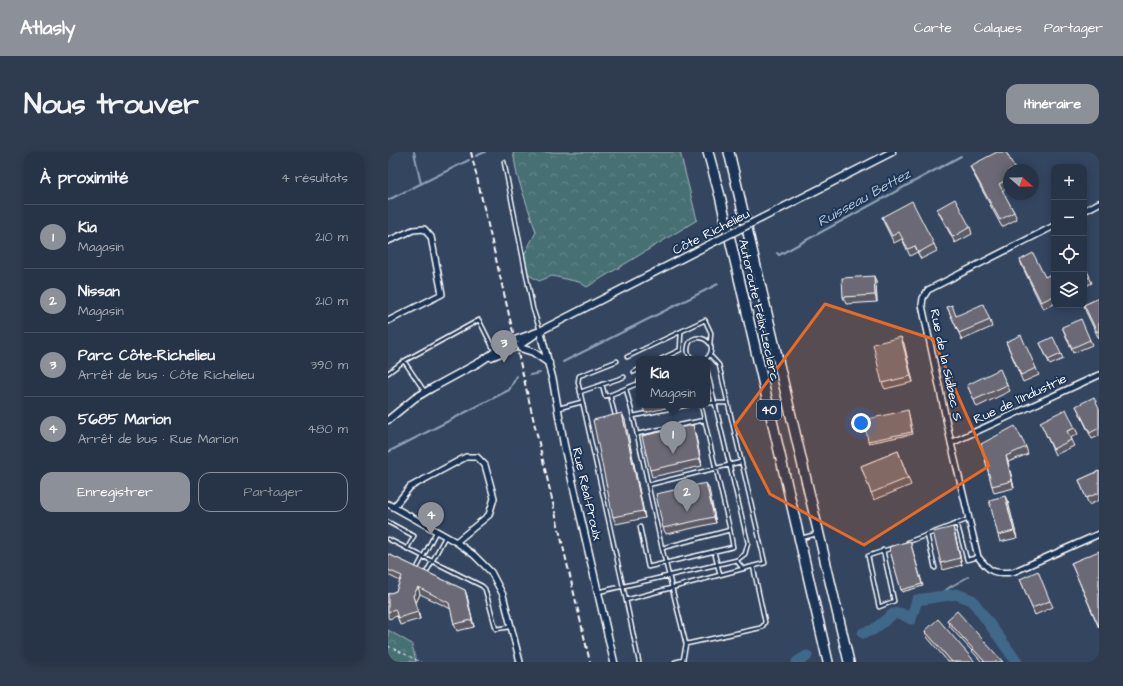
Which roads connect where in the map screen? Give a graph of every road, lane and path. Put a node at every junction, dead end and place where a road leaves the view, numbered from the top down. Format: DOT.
graph roads {
  1 [pos="708,152"];
  2 [pos="729,152"];
  3 [pos="892,152"];
  4 [pos="504,162"];
  5 [pos="1099,203"];
  6 [pos="1087,209"];
  7 [pos="1051,228"];
  8 [pos="388,242"];
  9 [pos="388,321"];
  10 [pos="540,331"];
  11 [pos="681,332"];
  12 [pos="710,344"];
  13 [pos="517,347"];
  14 [pos="495,352"];
  15 [pos="710,355"];
  16 [pos="667,356"];
  17 [pos="690,356"];
  18 [pos="627,357"];
  19 [pos="404,361"];
  20 [pos="617,361"];
  21 [pos="480,362"];
  22 [pos="549,363"];
  23 [pos="388,373"];
  24 [pos="1099,375"];
  25 [pos="624,377"];
  26 [pos="710,382"];
  27 [pos="602,384"];
  28 [pos="636,384"];
  29 [pos="626,389"];
  30 [pos="580,392"];
  31 [pos="425,393"];
  32 [pos="610,395"];
  33 [pos="582,402"];
  34 [pos="710,403"];
  35 [pos="715,403"];
  36 [pos="728,404"];
  37 [pos="558,408"];
  38 [pos="673,408"];
  39 [pos="702,408"];
  40 [pos="615,415"];
  41 [pos="633,416"];
  42 [pos="388,420"];
  43 [pos="704,420"];
  44 [pos="637,434"];
  45 [pos="951,443"];
  46 [pos="741,462"];
  47 [pos="729,464"];
  48 [pos="715,468"];
  49 [pos="648,485"];
  50 [pos="388,504"];
  51 [pos="394,507"];
  52 [pos="969,519"];
  53 [pos="388,522"];
  54 [pos="957,523"];
  55 [pos="640,527"];
  56 [pos="730,530"];
  57 [pos="436,531"];
  58 [pos="819,533"];
  59 [pos="1099,534"];
  60 [pos="927,535"];
  61 [pos="445,536"];
  62 [pos="388,539"];
  63 [pos="799,539"];
  64 [pos="456,542"];
  65 [pos="903,544"];
  66 [pos="896,546"];
  67 [pos="662,548"];
  68 [pos="407,549"];
  69 [pos="883,550"];
  70 [pos="714,551"];
  71 [pos="423,557"];
  72 [pos="978,557"];
  73 [pos="736,560"];
  74 [pos="432,561"];
  75 [pos="665,564"];
  76 [pos="716,564"];
  77 [pos="753,566"];
  78 [pos="417,568"];
  79 [pos="935,568"];
  80 [pos="743,569"];
  81 [pos="426,573"];
  82 [pos="720,575"];
  83 [pos="669,576"];
  84 [pos="622,586"];
  85 [pos="672,588"];
  86 [pos="598,592"];
  87 [pos="626,600"];
  88 [pos="511,626"];
  89 [pos="686,644"];
  90 [pos="388,646"];
  91 [pos="421,662"];
  92 [pos="520,662"];
  93 [pos="614,662"];
  94 [pos="639,662"];
  95 [pos="676,662"];
  96 [pos="828,662"];
  97 [pos="849,662"];
  1 -- 63 [label="highway, Autoroute Félix-Leclerc / 40"];
  2 -- 58 [label="highway, Autoroute Félix-Leclerc / 40"];
  3 -- 10 [label="street, Côte Richelieu, bridge"];
  4 -- 10 [label="lane"];
  5 -- 6 [label="street"];
  7 -- 45 [label="street, Rue de la Sidbec S"];
  8 -- 9 [label="street"];
  10 -- 13 [label="street, Côte Richelieu"];
  10 -- 14 [label="street, Côte Richelieu"];
  10 -- 22 [label="street, Rue Réal-Proulx"];
  11 -- 12 [label="lane"];
  11 -- 16 [label="lane"];
  11 -- 18 [label="lane"];
  12 -- 15 [label="lane"];
  12 -- 17 [label="lane"];
  13 -- 21 [label="street, Côte Richelieu"];
  13 -- 22 [label="street"];
  14 -- 19 [label="lane"];
  14 -- 21 [label="street, Côte Richelieu"];
  15 -- 36 [label="lane"];
  19 -- 23 [label="lane"];
  19 -- 31 [label="lane"];
  20 -- 30 [label="lane"];
  21 -- 31 [label="street, Côte Richelieu"];
  22 -- 37 [label="street, Rue Réal-Proulx"];
  24 -- 45 [label="street, Rue de l'Industrie"];
  25 -- 27 [label="lane"];
  26 -- 35 [label="lane"];
  27 -- 30 [label="lane"];
  27 -- 32 [label="lane"];
  28 -- 29 [label="lane"];
  29 -- 32 [label="lane"];
  29 -- 41 [label="lane"];
  30 -- 33 [label="lane"];
  31 -- 42 [label="street, Côte Richelieu"];
  32 -- 40 [label="lane"];
  33 -- 37 [label="lane"];
  33 -- 84 [label="lane"];
  34 -- 35 [label="lane"];
  35 -- 36 [label="lane"];
  35 -- 47 [label="lane"];
  36 -- 46 [label="lane"];
  37 -- 86 [label="street, Rue Réal-Proulx"];
  38 -- 41 [label="lane"];
  39 -- 43 [label="lane"];
  41 -- 44 [label="lane"];
  43 -- 44 [label="lane"];
  43 -- 48 [label="lane"];
  44 -- 49 [label="lane"];
  45 -- 52 [label="street, Rue de la Sidbec S"];
  46 -- 47 [label="lane"];
  46 -- 77 [label="lane"];
  47 -- 48 [label="lane"];
  47 -- 73 [label="lane"];
  48 -- 49 [label="lane"];
  48 -- 56 [label="lane"];
  49 -- 67 [label="lane"];
  50 -- 51 [label="street"];
  51 -- 57 [label="street"];
  51 -- 64 [label="street"];
  52 -- 54 [label="lane"];
  52 -- 72 [label="street, Rue de la Sidbec S"];
  53 -- 68 [label="lane"];
  54 -- 60 [label="lane"];
  54 -- 72 [label="lane"];
  55 -- 75 [label="lane"];
  56 -- 67 [label="lane"];
  56 -- 70 [label="lane"];
  57 -- 61 [label="street"];
  57 -- 71 [label="lane"];
  58 -- 63 [label="lane"];
  58 -- 97 [label="highway, Autoroute Félix-Leclerc / 40"];
  59 -- 72 [label="street"];
  60 -- 65 [label="lane"];
  60 -- 79 [label="lane"];
  61 -- 64 [label="street"];
  61 -- 74 [label="lane"];
  62 -- 68 [label="lane"];
  63 -- 96 [label="highway, Autoroute Félix-Leclerc / 40"];
  64 -- 88 [label="street"];
  66 -- 69 [label="lane"];
  67 -- 75 [label="lane"];
  68 -- 71 [label="lane"];
  69 -- 69 [label="lane"];
  70 -- 75 [label="lane"];
  70 -- 76 [label="lane"];
  71 -- 74 [label="lane"];
  71 -- 78 [label="lane"];
  73 -- 76 [label="lane"];
  73 -- 80 [label="lane"];
  74 -- 81 [label="lane"];
  74 -- 88 [label="lane"];
  75 -- 83 [label="lane"];
  76 -- 82 [label="lane"];
  76 -- 83 [label="lane"];
  77 -- 80 [label="lane"];
  77 -- 89 [label="lane"];
  80 -- 82 [label="lane"];
  82 -- 85 [label="lane"];
  83 -- 84 [label="lane"];
  83 -- 85 [label="lane"];
  84 -- 86 [label="lane"];
  84 -- 87 [label="lane"];
  85 -- 87 [label="lane"];
  85 -- 89 [label="lane"];
  86 -- 93 [label="street, Rue Réal-Proulx"];
  87 -- 94 [label="lane"];
  88 -- 92 [label="street"];
  89 -- 95 [label="lane"];
  90 -- 91 [label="path"];
}
